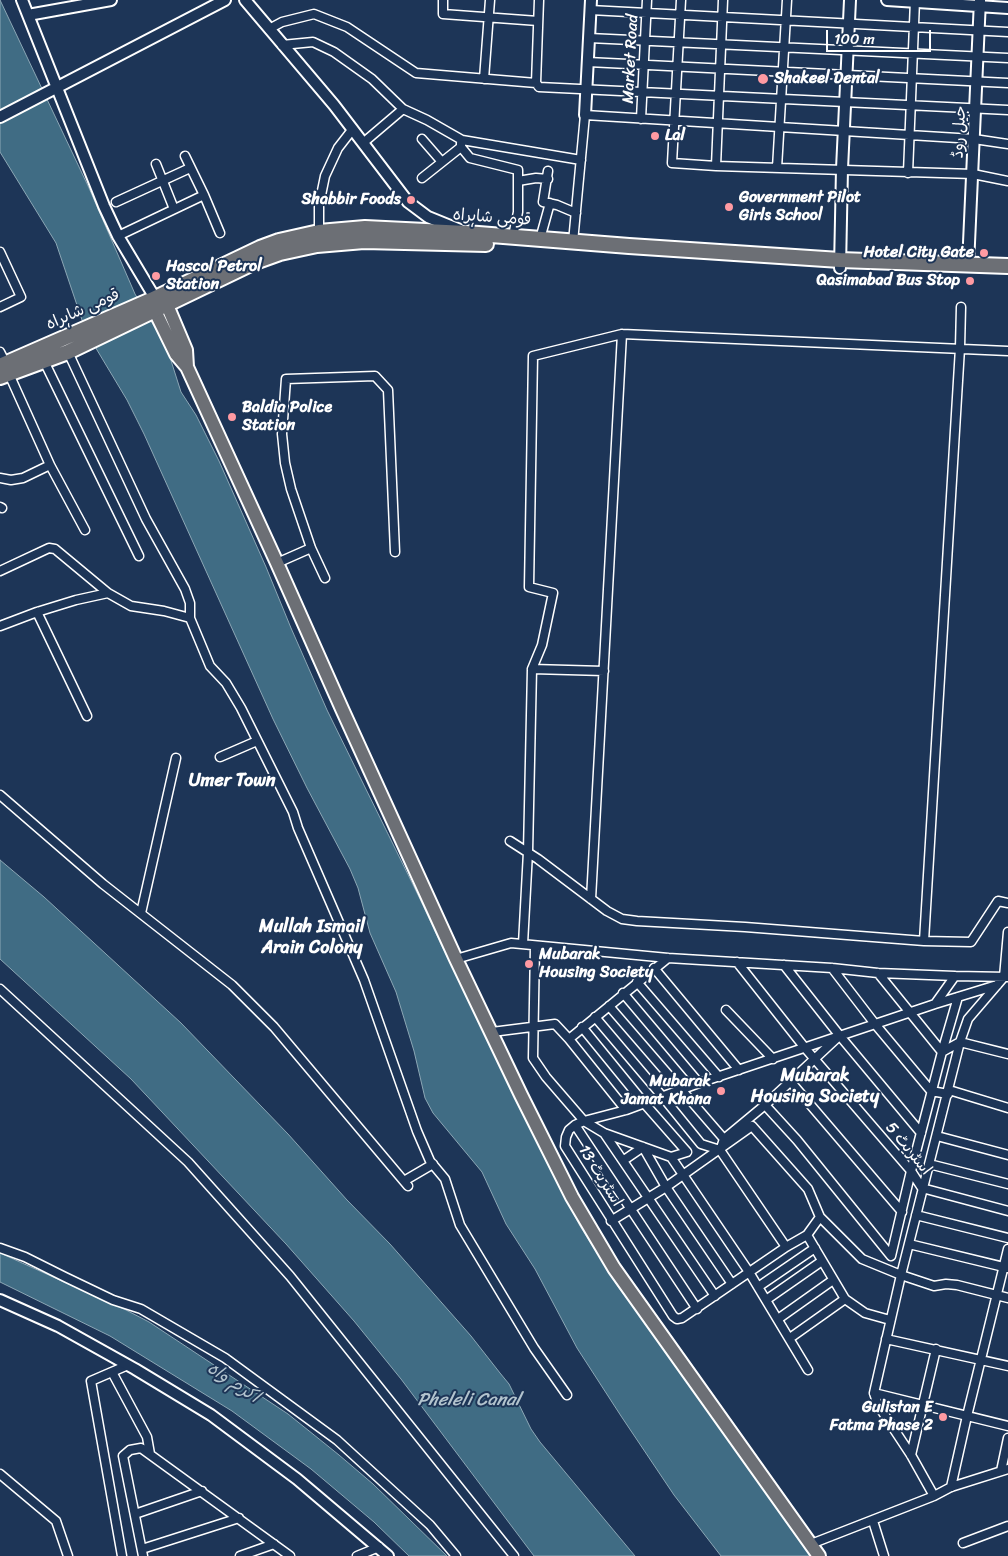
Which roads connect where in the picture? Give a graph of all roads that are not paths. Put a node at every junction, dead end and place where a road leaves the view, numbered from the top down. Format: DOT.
graph roads {
  1 [pos="22,0"];
  2 [pos="111,0"];
  3 [pos="225,0"];
  4 [pos="245,0"];
  5 [pos="443,0"];
  6 [pos="490,0"];
  7 [pos="539,0"];
  8 [pos="647,0"];
  9 [pos="681,0"];
  10 [pos="723,0"];
  11 [pos="787,0"];
  12 [pos="850,0"];
  13 [pos="887,0"];
  14 [pos="915,1"];
  15 [pos="980,3"];
  16 [pos="591,5"];
  17 [pos="1008,8"];
  18 [pos="646,13"];
  19 [pos="28,15"];
  20 [pos="680,15"];
  21 [pos="488,17"];
  22 [pos="722,17"];
  23 [pos="786,20"];
  24 [pos="538,21"];
  25 [pos="849,24"];
  26 [pos="914,27"];
  27 [pos="269,29"];
  28 [pos="979,31"];
  29 [pos="1008,32"];
  30 [pos="589,38"];
  31 [pos="645,40"];
  32 [pos="678,42"];
  33 [pos="282,44"];
  34 [pos="721,44"];
  35 [pos="784,47"];
  36 [pos="848,50"];
  37 [pos="913,53"];
  38 [pos="978,56"];
  39 [pos="1008,58"];
  40 [pos="588,62"];
  41 [pos="644,64"];
  42 [pos="677,66"];
  43 [pos="720,68"];
  44 [pos="783,72"];
  45 [pos="847,75"];
  46 [pos="912,78"];
  47 [pos="484,79"];
  48 [pos="977,81"];
  49 [pos="536,83"];
  50 [pos="1008,83"];
  51 [pos="57,87"];
  52 [pos="586,90"];
  53 [pos="643,92"];
  54 [pos="676,94"];
  55 [pos="719,96"];
  56 [pos="781,99"];
  57 [pos="845,102"];
  58 [pos="911,105"];
  59 [pos="976,108"];
  60 [pos="403,109"];
  61 [pos="1008,110"];
  62 [pos="585,115"];
  63 [pos="0,117"];
  64 [pos="641,119"];
  65 [pos="674,121"];
  66 [pos="718,124"];
  67 [pos="780,127"];
  68 [pos="352,130"];
  69 [pos="844,131"];
  70 [pos="910,135"];
  71 [pos="422,138"];
  72 [pos="974,139"];
  73 [pos="461,143"];
  74 [pos="363,144"];
  75 [pos="1008,144"];
  76 [pos="185,156"];
  77 [pos="581,160"];
  78 [pos="442,162"];
  79 [pos="156,164"];
  80 [pos="716,166"];
  81 [pos="190,168"];
  82 [pos="777,168"];
  83 [pos="842,170"];
  84 [pos="908,173"];
  85 [pos="973,174"];
  86 [pos="422,178"];
  87 [pos="163,180"];
  88 [pos="1008,180"];
  89 [pos="518,181"];
  90 [pos="204,195"];
  91 [pos="116,202"];
  92 [pos="550,204"];
  93 [pos="174,208"];
  94 [pos="576,213"];
  95 [pos="318,232"];
  96 [pos="220,233"];
  97 [pos="466,233"];
  98 [pos="118,236"];
  99 [pos="513,236"];
  100 [pos="540,239"];
  101 [pos="573,242"];
  102 [pos="0,252"];
  103 [pos="252,257"];
  104 [pos="840,264"];
  105 [pos="968,265"];
  106 [pos="1008,266"];
  107 [pos="930,268"];
  108 [pos="1008,276"];
  109 [pos="156,305"];
  110 [pos="0,307"];
  111 [pos="961,307"];
  112 [pos="622,334"];
  113 [pos="960,348"];
  114 [pos="1008,351"];
  115 [pos="68,352"];
  116 [pos="44,361"];
  117 [pos="3,367"];
  118 [pos="50,465"];
  119 [pos="0,478"];
  120 [pos="85,530"];
  121 [pos="311,548"];
  122 [pos="394,552"];
  123 [pos="139,556"];
  124 [pos="277,562"];
  125 [pos="0,571"];
  126 [pos="325,578"];
  127 [pos="108,593"];
  128 [pos="37,612"];
  129 [pos="190,618"];
  130 [pos="0,626"];
  131 [pos="532,669"];
  132 [pos="604,671"];
  133 [pos="87,716"];
  134 [pos="257,741"];
  135 [pos="220,757"];
  136 [pos="176,758"];
  137 [pos="0,795"];
  138 [pos="510,841"];
  139 [pos="528,852"];
  140 [pos="591,899"];
  141 [pos="1008,902"];
  142 [pos="141,913"];
  143 [pos="1008,932"];
  144 [pos="924,941"];
  145 [pos="523,944"];
  146 [pos="536,946"];
  147 [pos="668,958"];
  148 [pos="456,959"];
  149 [pos="737,962"];
  150 [pos="784,965"];
  151 [pos="654,968"];
  152 [pos="832,968"];
  153 [pos="878,973"];
  154 [pos="955,976"];
  155 [pos="1006,977"];
  156 [pos="637,982"];
  157 [pos="997,985"];
  158 [pos="0,989"];
  159 [pos="624,993"];
  160 [pos="958,998"];
  161 [pos="935,1004"];
  162 [pos="609,1006"];
  163 [pos="726,1010"];
  164 [pos="909,1012"];
  165 [pos="595,1017"];
  166 [pos="875,1024"];
  167 [pos="533,1026"];
  168 [pos="582,1027"];
  169 [pos="492,1032"];
  170 [pos="840,1036"];
  171 [pos="569,1039"];
  172 [pos="960,1042"];
  173 [pos="805,1048"];
  174 [pos="942,1052"];
  175 [pos="1008,1054"];
  176 [pos="814,1058"];
  177 [pos="773,1059"];
  178 [pos="739,1070"];
  179 [pos="719,1077"];
  180 [pos="790,1081"];
  181 [pos="699,1083"];
  182 [pos="681,1089"];
  183 [pos="932,1091"];
  184 [pos="948,1092"];
  185 [pos="662,1096"];
  186 [pos="644,1103"];
  187 [pos="765,1105"];
  188 [pos="1008,1108"];
  189 [pos="626,1110"];
  190 [pos="584,1122"];
  191 [pos="575,1125"];
  192 [pos="921,1132"];
  193 [pos="604,1133"];
  194 [pos="937,1136"];
  195 [pos="724,1139"];
  196 [pos="701,1144"];
  197 [pos="643,1147"];
  198 [pos="720,1150"];
  199 [pos="687,1152"];
  200 [pos="1008,1155"];
  201 [pos="671,1157"];
  202 [pos="624,1160"];
  203 [pos="433,1164"];
  204 [pos="929,1164"];
  205 [pos="910,1171"];
  206 [pos="683,1176"];
  207 [pos="1008,1184"];
  208 [pos="666,1187"];
  209 [pos="922,1188"];
  210 [pos="650,1198"];
  211 [pos="631,1210"];
  212 [pos="1008,1211"];
  213 [pos="902,1212"];
  214 [pos="916,1215"];
  215 [pos="820,1217"];
  216 [pos="612,1221"];
  217 [pos="807,1235"];
  218 [pos="1008,1238"];
  219 [pos="909,1244"];
  220 [pos="0,1248"];
  221 [pos="786,1248"];
  222 [pos="815,1248"];
  223 [pos="1008,1249"];
  224 [pos="822,1261"];
  225 [pos="1006,1268"];
  226 [pos="749,1272"];
  227 [pos="901,1275"];
  228 [pos="833,1280"];
  229 [pos="732,1284"];
  230 [pos="758,1287"];
  231 [pos="715,1296"];
  232 [pos="998,1296"];
  233 [pos="1008,1298"];
  234 [pos="845,1299"];
  235 [pos="0,1300"];
  236 [pos="766,1300"];
  237 [pos="696,1309"];
  238 [pos="778,1319"];
  239 [pos="890,1320"];
  240 [pos="790,1338"];
  241 [pos="886,1339"];
  242 [pos="936,1349"];
  243 [pos="980,1360"];
  244 [pos="128,1365"];
  245 [pos="1008,1366"];
  246 [pos="808,1370"];
  247 [pos="112,1372"];
  248 [pos="874,1393"];
  249 [pos="567,1395"];
  250 [pos="922,1406"];
  251 [pos="967,1416"];
  252 [pos="1008,1426"];
  253 [pos="1008,1438"];
  254 [pos="150,1454"];
  255 [pos="911,1455"];
  256 [pos="1004,1470"];
  257 [pos="0,1474"];
  258 [pos="951,1487"];
  259 [pos="202,1491"];
  260 [pos="934,1496"];
  261 [pos="135,1514"];
  262 [pos="239,1518"];
  263 [pos="873,1521"];
  264 [pos="1008,1526"];
  265 [pos="962,1543"];
  266 [pos="274,1544"];
  267 [pos="811,1544"];
  268 [pos="379,1547"];
  269 [pos="143,1553"];
  270 [pos="68,1556"];
  271 [pos="122,1556"];
  272 [pos="240,1556"];
  273 [pos="290,1556"];
  274 [pos="357,1556"];
  275 [pos="388,1556"];
  276 [pos="456,1556"];
  277 [pos="514,1556"];
  278 [pos="819,1556"];
  279 [pos="884,1556"];
  1 -- 19 [label="street"];
  2 -- 19 [label="street"];
  3 -- 51 [label="street"];
  4 -- 27 [label="street"];
  5 -- 21 [label="street"];
  6 -- 21 [label="street"];
  7 -- 24 [label="street"];
  8 -- 18 [label="street, Market Road"];
  9 -- 20 [label="street"];
  10 -- 22 [label="street"];
  11 -- 23 [label="street"];
  12 -- 25 [label="street"];
  13 -- 14 [label="street"];
  14 -- 15 [label="street"];
  14 -- 26 [label="street"];
  15 -- 17 [label="street"];
  15 -- 28 [label="street, جیل روڈ"];
  16 -- 18 [label="street"];
  16 -- 30 [label="street"];
  18 -- 20 [label="street"];
  18 -- 31 [label="street, Market Road"];
  19 -- 51 [label="street"];
  20 -- 22 [label="street"];
  20 -- 32 [label="street"];
  21 -- 24 [label="street"];
  21 -- 47 [label="street"];
  22 -- 23 [label="street"];
  22 -- 34 [label="street"];
  23 -- 25 [label="street"];
  23 -- 35 [label="street"];
  24 -- 49 [label="street"];
  25 -- 26 [label="street"];
  25 -- 36 [label="street"];
  26 -- 28 [label="street"];
  26 -- 37 [label="street"];
  27 -- 33 [label="street"];
  27 -- 47 [label="street"];
  28 -- 29 [label="street"];
  28 -- 38 [label="street, جیل روڈ"];
  30 -- 31 [label="street"];
  30 -- 40 [label="street"];
  31 -- 32 [label="street"];
  31 -- 41 [label="street, Market Road"];
  32 -- 34 [label="street"];
  32 -- 42 [label="street"];
  33 -- 60 [label="street"];
  33 -- 68 [label="street"];
  34 -- 35 [label="street"];
  34 -- 43 [label="street"];
  35 -- 36 [label="street"];
  35 -- 44 [label="street"];
  36 -- 37 [label="street"];
  36 -- 45 [label="street"];
  37 -- 38 [label="street"];
  37 -- 46 [label="street"];
  38 -- 39 [label="street"];
  38 -- 48 [label="street, جیل روڈ"];
  40 -- 41 [label="street"];
  40 -- 52 [label="street"];
  41 -- 42 [label="street"];
  41 -- 53 [label="street, Market Road"];
  42 -- 43 [label="street"];
  42 -- 54 [label="street"];
  43 -- 44 [label="street"];
  43 -- 55 [label="street"];
  44 -- 45 [label="street"];
  44 -- 56 [label="street"];
  45 -- 46 [label="street"];
  45 -- 57 [label="street"];
  46 -- 48 [label="street"];
  46 -- 58 [label="street"];
  47 -- 49 [label="street"];
  48 -- 50 [label="street"];
  48 -- 59 [label="street, جیل روڈ"];
  49 -- 52 [label="street"];
  51 -- 63 [label="street"];
  51 -- 98 [label="street"];
  52 -- 53 [label="street"];
  52 -- 62 [label="street"];
  53 -- 54 [label="street"];
  53 -- 64 [label="street, Market Road"];
  54 -- 55 [label="street"];
  54 -- 65 [label="street"];
  55 -- 56 [label="street"];
  55 -- 66 [label="street"];
  56 -- 57 [label="street"];
  56 -- 67 [label="street"];
  57 -- 58 [label="street"];
  57 -- 69 [label="street"];
  58 -- 59 [label="street"];
  58 -- 70 [label="street"];
  59 -- 61 [label="street"];
  59 -- 72 [label="street, جیل روڈ"];
  60 -- 73 [label="street"];
  60 -- 74 [label="street"];
  62 -- 64 [label="street"];
  62 -- 77 [label="street"];
  64 -- 65 [label="street"];
  65 -- 66 [label="street"];
  65 -- 80 [label="street"];
  66 -- 67 [label="street"];
  66 -- 80 [label="street"];
  67 -- 69 [label="street"];
  67 -- 82 [label="street"];
  68 -- 74 [label="street"];
  68 -- 95 [label="street"];
  69 -- 70 [label="street"];
  69 -- 83 [label="street"];
  70 -- 72 [label="street"];
  70 -- 84 [label="street"];
  71 -- 78 [label="street"];
  72 -- 75 [label="street"];
  72 -- 85 [label="street, جیل روڈ"];
  73 -- 77 [label="street"];
  73 -- 78 [label="street"];
  73 -- 89 [label="street"];
  74 -- 97 [label="street"];
  76 -- 81 [label="street"];
  77 -- 94 [label="street"];
  78 -- 86 [label="street"];
  79 -- 87 [label="street"];
  80 -- 82 [label="street"];
  81 -- 87 [label="street"];
  81 -- 90 [label="street"];
  82 -- 83 [label="street"];
  83 -- 84 [label="street"];
  83 -- 104 [label="street"];
  84 -- 85 [label="street"];
  85 -- 88 [label="street"];
  85 -- 105 [label="street, جیل روڈ"];
  87 -- 91 [label="street"];
  87 -- 93 [label="street"];
  89 -- 92 [label="street"];
  89 -- 99 [label="street"];
  90 -- 93 [label="street"];
  90 -- 96 [label="street"];
  92 -- 94 [label="street"];
  92 -- 100 [label="street"];
  93 -- 98 [label="street"];
  94 -- 101 [label="street"];
  95 -- 97 [label="highway, قومی شاہراہ"];
  95 -- 103 [label="highway, قومی شاہراہ"];
  97 -- 99 [label="highway, قومی شاہراہ"];
  98 -- 109 [label="street"];
  99 -- 100 [label="highway, قومی شاہراہ"];
  100 -- 101 [label="highway, قومی شاہراہ"];
  101 -- 104 [label="highway, قومی شاہراہ"];
  102 -- 110 [label="street"];
  103 -- 104 [label="highway, قومی شاہراہ"];
  103 -- 109 [label="highway, قومی شاہراہ"];
  104 -- 107 [label="highway, قومی شاہراہ"];
  105 -- 106 [label="highway, قومی شاہراہ"];
  105 -- 107 [label="highway, قومی شاہراہ"];
  107 -- 108 [label="highway, قومی شاہراہ"];
  109 -- 115 [label="highway, قومی شاہراہ"];
  109 -- 117 [label="highway, قومی شاہراہ"];
  109 -- 124 [label="main road"];
  111 -- 113 [label="street"];
  112 -- 113 [label="street"];
  112 -- 131 [label="street"];
  112 -- 132 [label="street"];
  113 -- 114 [label="street"];
  113 -- 144 [label="street"];
  115 -- 116 [label="highway, قومی شاہراہ"];
  115 -- 129 [label="street"];
  116 -- 117 [label="highway, قومی شاہراہ"];
  116 -- 123 [label="street"];
  117 -- 118 [label="street"];
  118 -- 119 [label="street"];
  118 -- 120 [label="street"];
  121 -- 122 [label="street"];
  121 -- 124 [label="street"];
  121 -- 126 [label="street"];
  124 -- 148 [label="main road"];
  125 -- 127 [label="street"];
  127 -- 128 [label="street"];
  127 -- 129 [label="street"];
  128 -- 130 [label="street"];
  128 -- 133 [label="street"];
  129 -- 134 [label="street"];
  131 -- 132 [label="street"];
  131 -- 139 [label="street"];
  132 -- 140 [label="street"];
  134 -- 135 [label="street"];
  134 -- 203 [label="street"];
  136 -- 142 [label="street"];
  137 -- 142 [label="street"];
  138 -- 139 [label="street"];
  139 -- 140 [label="street"];
  139 -- 145 [label="street"];
  140 -- 144 [label="street"];
  141 -- 144 [label="street"];
  142 -- 203 [label="street"];
  143 -- 155 [label="street"];
  145 -- 146 [label="street"];
  145 -- 148 [label="street"];
  146 -- 147 [label="street"];
  146 -- 167 [label="street"];
  147 -- 149 [label="street"];
  147 -- 151 [label="street"];
  148 -- 169 [label="main road"];
  149 -- 150 [label="street"];
  149 -- 173 [label="street, اسٹریٹ 5"];
  150 -- 152 [label="street"];
  150 -- 170 [label="street"];
  151 -- 156 [label="street"];
  151 -- 178 [label="street"];
  152 -- 153 [label="street"];
  152 -- 166 [label="street"];
  153 -- 154 [label="street"];
  153 -- 164 [label="street"];
  154 -- 155 [label="street"];
  154 -- 161 [label="street"];
  155 -- 157 [label="street"];
  156 -- 159 [label="street"];
  156 -- 179 [label="street"];
  157 -- 160 [label="street, اسٹریٹ 13"];
  157 -- 172 [label="street"];
  158 -- 277 [label="street"];
  159 -- 162 [label="street"];
  159 -- 181 [label="street"];
  160 -- 161 [label="street, اسٹریٹ 13"];
  160 -- 174 [label="street"];
  161 -- 164 [label="street, اسٹریٹ 13"];
  162 -- 165 [label="street"];
  162 -- 182 [label="street"];
  163 -- 177 [label="street"];
  164 -- 166 [label="street, اسٹریٹ 13"];
  164 -- 174 [label="street"];
  165 -- 168 [label="street"];
  165 -- 185 [label="street"];
  166 -- 170 [label="street, اسٹریٹ 13"];
  166 -- 183 [label="street"];
  167 -- 169 [label="street"];
  167 -- 171 [label="street"];
  167 -- 190 [label="street"];
  168 -- 171 [label="street"];
  168 -- 186 [label="street"];
  169 -- 267 [label="main road"];
  170 -- 173 [label="street, اسٹریٹ 13"];
  170 -- 176 [label="street"];
  170 -- 192 [label="street"];
  171 -- 189 [label="street"];
  172 -- 174 [label="street"];
  172 -- 175 [label="street"];
  172 -- 184 [label="street"];
  173 -- 176 [label="street, اسٹریٹ 5"];
  173 -- 177 [label="street, اسٹریٹ 13"];
  174 -- 183 [label="street"];
  176 -- 180 [label="street"];
  176 -- 205 [label="street, اسٹریٹ 5"];
  177 -- 178 [label="street, اسٹریٹ 13"];
  178 -- 179 [label="street, اسٹریٹ 13"];
  179 -- 181 [label="street, اسٹریٹ 13"];
  180 -- 187 [label="street"];
  180 -- 213 [label="street"];
  181 -- 182 [label="street, اسٹریٹ 13"];
  182 -- 185 [label="street, اسٹریٹ 13"];
  182 -- 195 [label="street"];
  183 -- 184 [label="street"];
  183 -- 192 [label="street"];
  184 -- 188 [label="street"];
  184 -- 194 [label="street"];
  185 -- 186 [label="street, اسٹریٹ 13"];
  185 -- 196 [label="street"];
  186 -- 189 [label="street, اسٹریٹ 13"];
  186 -- 199 [label="street"];
  187 -- 195 [label="street"];
  187 -- 213 [label="street"];
  189 -- 190 [label="street, اسٹریٹ 13"];
  190 -- 191 [label="street, اسٹریٹ 13"];
  190 -- 193 [label="street"];
  191 -- 211 [label="street"];
  191 -- 216 [label="street, اسٹریٹ 13"];
  192 -- 205 [label="street"];
  193 -- 197 [label="street"];
  193 -- 202 [label="street"];
  194 -- 200 [label="street"];
  194 -- 204 [label="street"];
  195 -- 198 [label="street"];
  196 -- 198 [label="street"];
  196 -- 199 [label="street"];
  197 -- 201 [label="street"];
  197 -- 202 [label="street"];
  197 -- 208 [label="street"];
  198 -- 206 [label="street"];
  198 -- 215 [label="street"];
  198 -- 221 [label="street"];
  199 -- 201 [label="street"];
  201 -- 206 [label="street"];
  202 -- 210 [label="street"];
  203 -- 249 [label="street"];
  204 -- 207 [label="street"];
  204 -- 209 [label="street"];
  205 -- 209 [label="street, اسٹریٹ 5"];
  205 -- 213 [label="street"];
  206 -- 208 [label="street"];
  206 -- 226 [label="street"];
  208 -- 210 [label="street"];
  208 -- 229 [label="street"];
  209 -- 212 [label="street"];
  209 -- 214 [label="street"];
  210 -- 211 [label="street"];
  210 -- 231 [label="street"];
  211 -- 216 [label="street"];
  211 -- 237 [label="street"];
  214 -- 218 [label="street"];
  214 -- 219 [label="street"];
  215 -- 217 [label="street, اسٹریٹ 13"];
  215 -- 227 [label="street"];
  216 -- 237 [label="street, اسٹریٹ 13"];
  217 -- 221 [label="street, اسٹریٹ 13"];
  217 -- 222 [label="street"];
  219 -- 225 [label="street"];
  219 -- 227 [label="street"];
  220 -- 276 [label="street"];
  221 -- 226 [label="street, اسٹریٹ 13"];
  222 -- 224 [label="street"];
  222 -- 230 [label="street"];
  223 -- 225 [label="street"];
  224 -- 228 [label="street"];
  224 -- 236 [label="street"];
  225 -- 232 [label="street"];
  226 -- 229 [label="street, اسٹریٹ 13"];
  226 -- 230 [label="street"];
  227 -- 232 [label="street"];
  227 -- 239 [label="street"];
  228 -- 234 [label="street"];
  228 -- 238 [label="street"];
  229 -- 231 [label="street, اسٹریٹ 13"];
  230 -- 236 [label="street"];
  231 -- 237 [label="street, اسٹریٹ 13"];
  232 -- 233 [label="street"];
  232 -- 243 [label="street"];
  234 -- 239 [label="street"];
  234 -- 240 [label="street"];
  235 -- 244 [label="street"];
  236 -- 238 [label="street"];
  238 -- 240 [label="street"];
  239 -- 241 [label="street"];
  240 -- 246 [label="street"];
  241 -- 242 [label="street"];
  241 -- 248 [label="street"];
  242 -- 243 [label="street"];
  242 -- 250 [label="street"];
  243 -- 245 [label="street"];
  243 -- 251 [label="street"];
  244 -- 247 [label="street"];
  244 -- 268 [label="street"];
  247 -- 254 [label="street"];
  247 -- 271 [label="street"];
  248 -- 250 [label="street"];
  248 -- 255 [label="street"];
  250 -- 251 [label="street"];
  250 -- 255 [label="street"];
  251 -- 252 [label="street"];
  251 -- 258 [label="street"];
  253 -- 256 [label="street"];
  254 -- 259 [label="street"];
  254 -- 261 [label="street"];
  255 -- 260 [label="street"];
  256 -- 258 [label="street"];
  257 -- 270 [label="street"];
  258 -- 260 [label="street"];
  259 -- 261 [label="street"];
  259 -- 262 [label="street"];
  260 -- 263 [label="street"];
  261 -- 269 [label="street"];
  262 -- 266 [label="street"];
  262 -- 269 [label="street"];
  263 -- 267 [label="street"];
  263 -- 279 [label="street"];
  264 -- 265 [label="street"];
  266 -- 272 [label="street"];
  266 -- 273 [label="street"];
  267 -- 278 [label="main road"];
  268 -- 274 [label="street"];
  268 -- 275 [label="street"];
}
